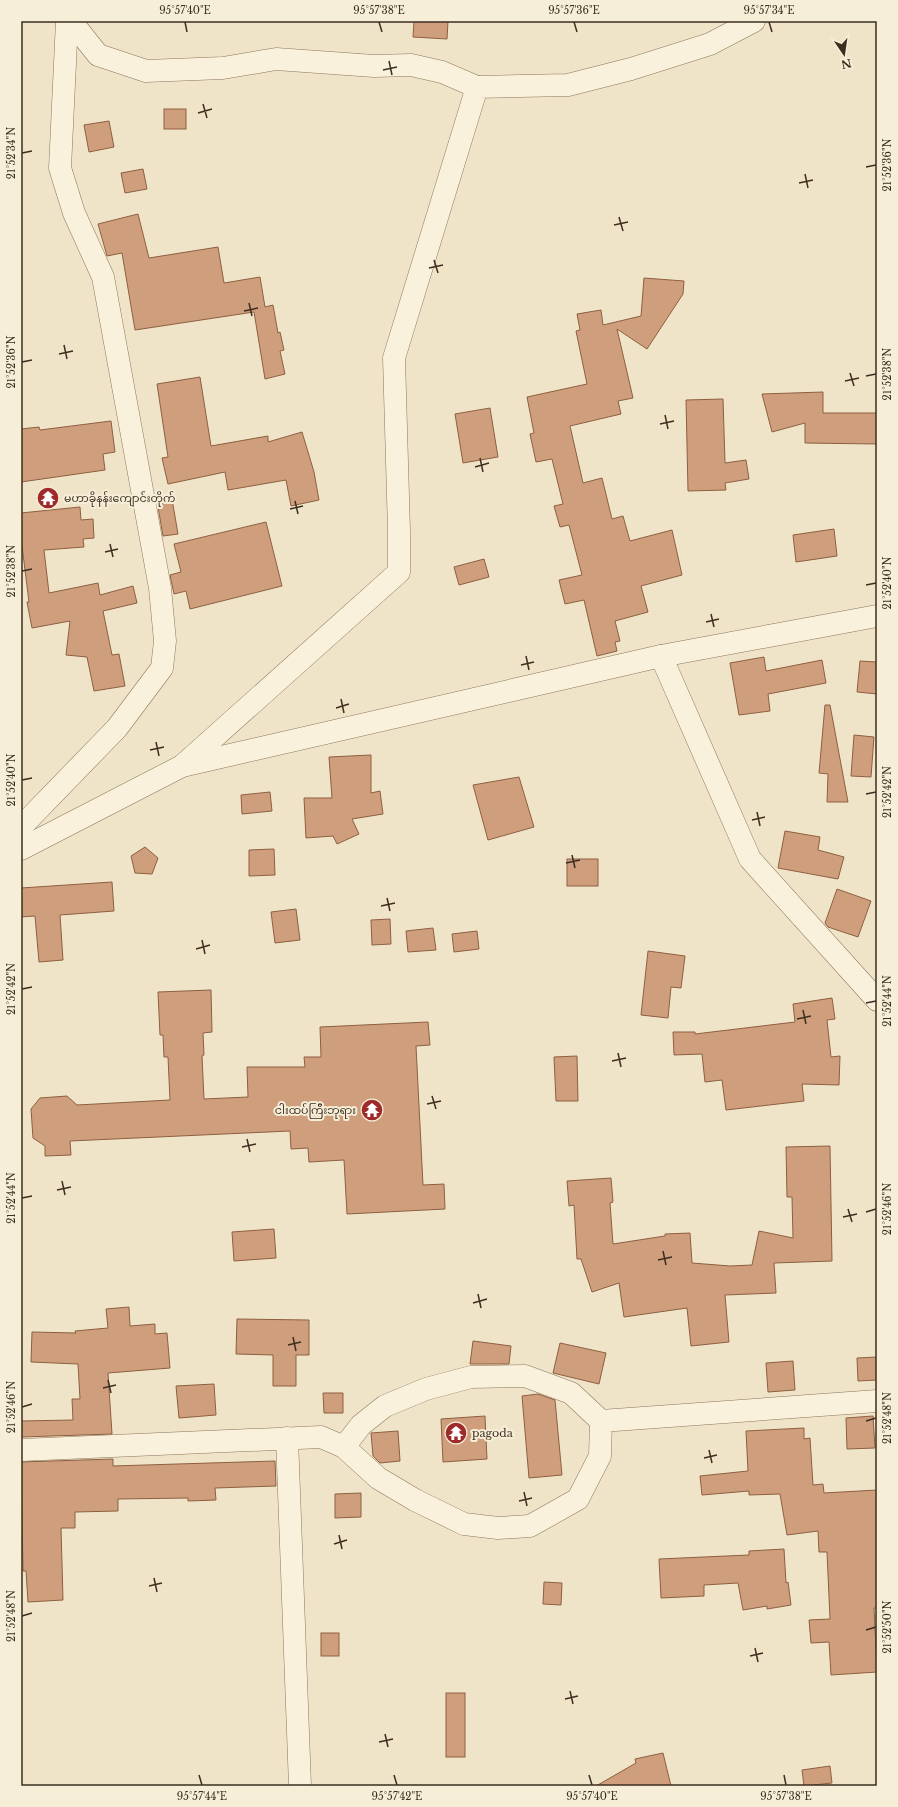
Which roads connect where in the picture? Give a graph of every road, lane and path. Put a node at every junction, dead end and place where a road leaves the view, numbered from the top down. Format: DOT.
graph roads {
  1 [pos="67,21"];
  2 [pos="71,21"];
  3 [pos="754,21"];
  4 [pos="477,87"];
  5 [pos="877,616"];
  6 [pos="662,656"];
  7 [pos="182,766"];
  8 [pos="21,827"];
  9 [pos="21,850"];
  10 [pos="877,1000"];
  11 [pos="877,1401"];
  12 [pos="601,1421"];
  13 [pos="287,1438"];
  14 [pos="344,1447"];
  15 [pos="21,1450"];
  16 [pos="300,1786"];
  1 -- 8 [label="street"];
  2 -- 4 [label="street"];
  3 -- 4 [label="street"];
  4 -- 7 [label="street"];
  5 -- 6 [label="street"];
  6 -- 7 [label="street"];
  6 -- 10 [label="street"];
  7 -- 9 [label="street"];
  11 -- 12 [label="street"];
  12 -- 14 [label="street"];
  12 -- 14 [label="street"];
  13 -- 14 [label="street"];
  13 -- 15 [label="street"];
  13 -- 16 [label="street"];
}
